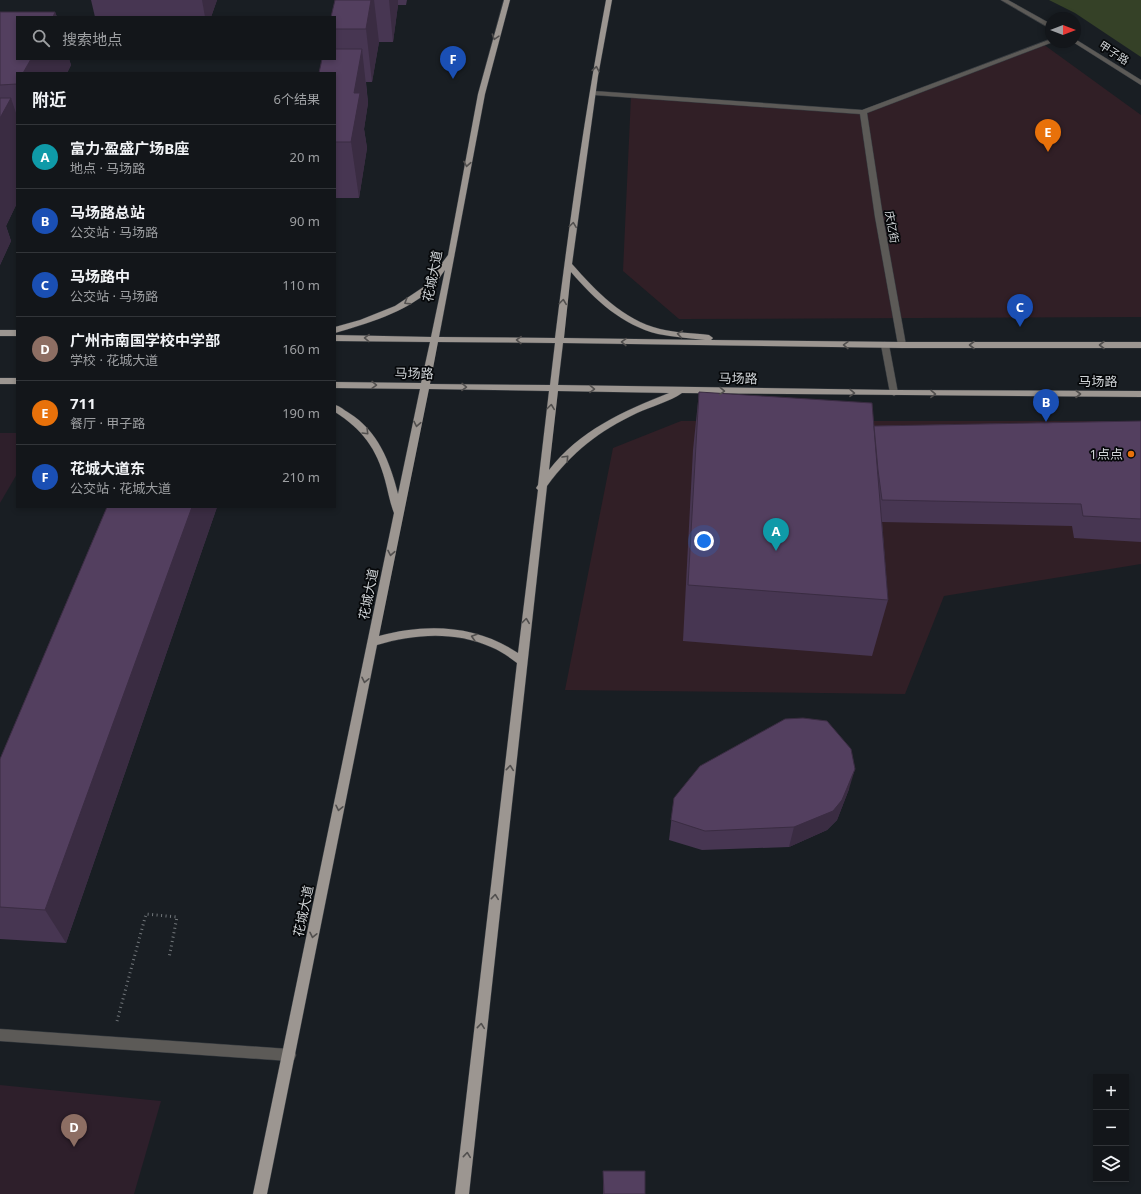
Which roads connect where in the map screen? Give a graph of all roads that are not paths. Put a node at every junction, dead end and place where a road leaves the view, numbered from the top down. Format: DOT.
graph roads {
  1 [pos="507,0"];
  2 [pos="609,0"];
  3 [pos="1004,0"];
  4 [pos="1045,24"];
  5 [pos="1045,43"];
  6 [pos="1081,45"];
  7 [pos="1141,83"];
  8 [pos="594,93"];
  9 [pos="863,112"];
  10 [pos="452,254"];
  11 [pos="568,264"];
  12 [pos="336,330"];
  13 [pos="0,333"];
  14 [pos="16,334"];
  15 [pos="336,338"];
  16 [pos="434,339"];
  17 [pos="558,341"];
  18 [pos="747,344"];
  19 [pos="885,345"];
  20 [pos="1141,345"];
  21 [pos="902,346"];
  22 [pos="0,381"];
  23 [pos="16,381"];
  24 [pos="336,385"];
  25 [pos="425,386"];
  26 [pos="553,388"];
  27 [pos="683,390"];
  28 [pos="894,393"];
  29 [pos="1141,394"];
  30 [pos="336,409"];
  31 [pos="541,488"];
  32 [pos="399,515"];
  33 [pos="373,642"];
  34 [pos="522,660"];
  35 [pos="0,1035"];
  36 [pos="289,1055"];
  37 [pos="260,1194"];
  38 [pos="462,1194"];
  1 -- 10 [label="main road, 花城大道, one-way"];
  11 -- 2 [label="main road, one-way"];
  3 -- 4 [label="street"];
  5 -- 9 [label="street"];
  6 -- 7 [label="street, 甲子路"];
  8 -- 9 [label="street"];
  9 -- 21 [label="street, 庆亿街"];
  10 -- 12 [label="main road, one-way"];
  10 -- 16 [label="main road, 花城大道"];
  17 -- 11 [label="main road, one-way"];
  18 -- 11 [label="main road, one-way"];
  13 -- 14 [label="main road"];
  16 -- 15 [label="main road, one-way"];
  17 -- 16 [label="main road, one-way"];
  16 -- 25 [label="main road, 花城大道"];
  18 -- 17 [label="main road, one-way"];
  17 -- 26 [label="main road"];
  19 -- 18 [label="main road, one-way"];
  19 -- 21 [label="main road"];
  19 -- 28 [label="street"];
  20 -- 21 [label="main road, one-way"];
  22 -- 23 [label="main road"];
  24 -- 25 [label="main road, 马场路, one-way"];
  25 -- 26 [label="main road, 马场路, one-way"];
  25 -- 32 [label="main road, 花城大道, one-way"];
  26 -- 27 [label="main road, 马场路, one-way"];
  31 -- 26 [label="main road, one-way"];
  27 -- 28 [label="main road, 马场路, one-way"];
  31 -- 27 [label="main road, one-way"];
  28 -- 29 [label="main road, 马场路, one-way"];
  30 -- 32 [label="main road, one-way"];
  34 -- 31 [label="main road, one-way"];
  32 -- 33 [label="main road, 花城大道, one-way"];
  34 -- 33 [label="main road, one-way"];
  33 -- 36 [label="main road, 花城大道, one-way"];
  38 -- 34 [label="main road, one-way"];
  35 -- 36 [label="street"];
  36 -- 37 [label="main road, 花城大道"];
}
